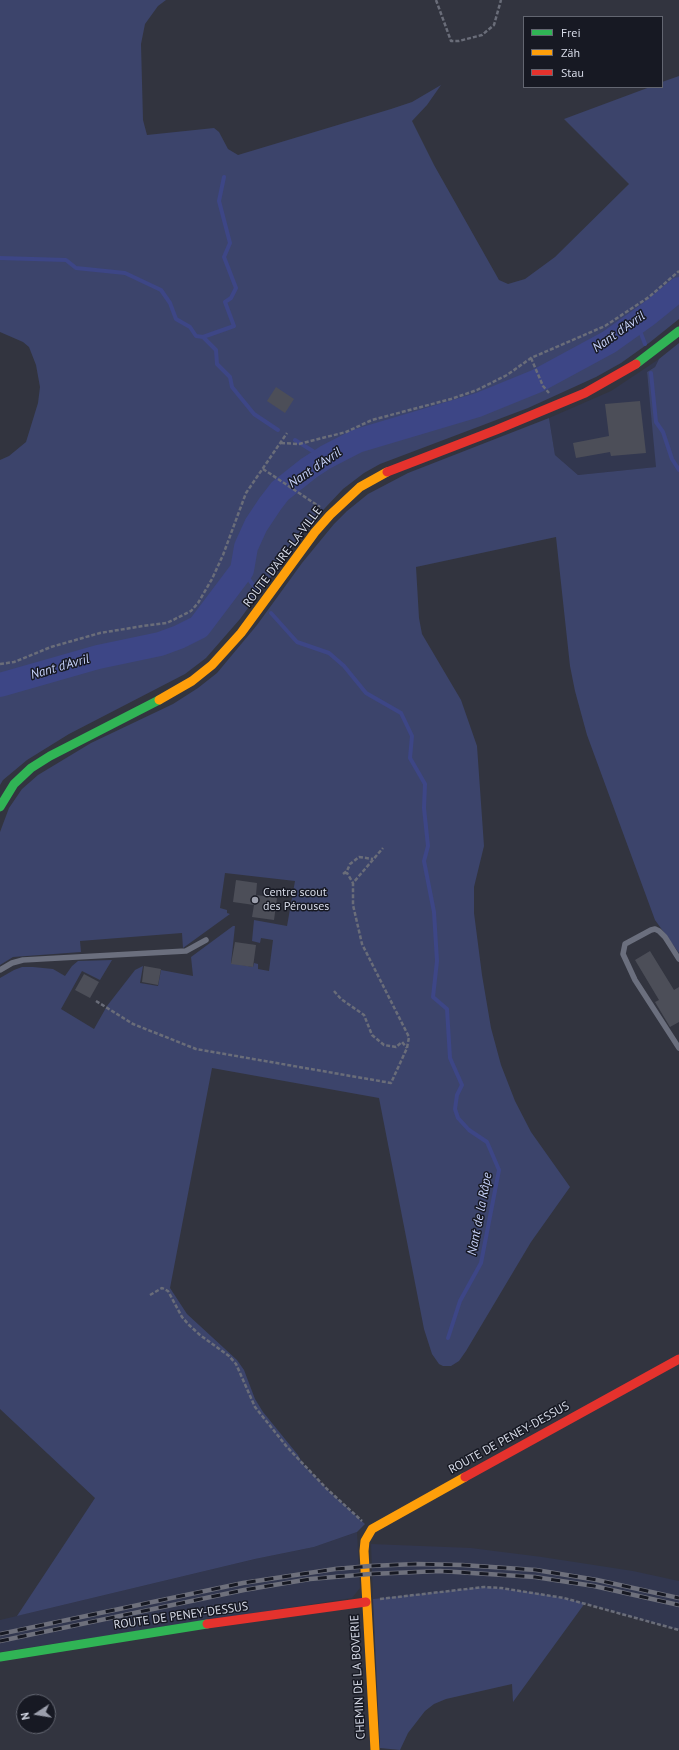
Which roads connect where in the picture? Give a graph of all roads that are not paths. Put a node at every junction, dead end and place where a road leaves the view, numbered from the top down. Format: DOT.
graph roads {
  1 [pos="679,331"];
  2 [pos="0,807"];
  3 [pos="206,940"];
  4 [pos="679,959"];
  5 [pos="0,970"];
  6 [pos="679,1048"];
  7 [pos="679,1359"];
  8 [pos="364,1551"];
  9 [pos="366,1602"];
  10 [pos="0,1657"];
  11 [pos="375,1750"];
  1 -- 2 [label="street, ROUTE D'AIRE-LA-VILLE"];
  3 -- 5 [label="lane"];
  4 -- 6 [label="lane"];
  7 -- 8 [label="street, ROUTE DE PENEY-DESSUS"];
  8 -- 9 [label="street, CHEMIN DE LA BOVERIE"];
  9 -- 10 [label="street, ROUTE DE PENEY-DESSUS"];
  9 -- 11 [label="street, CHEMIN DE LA BOVERIE"];
}
